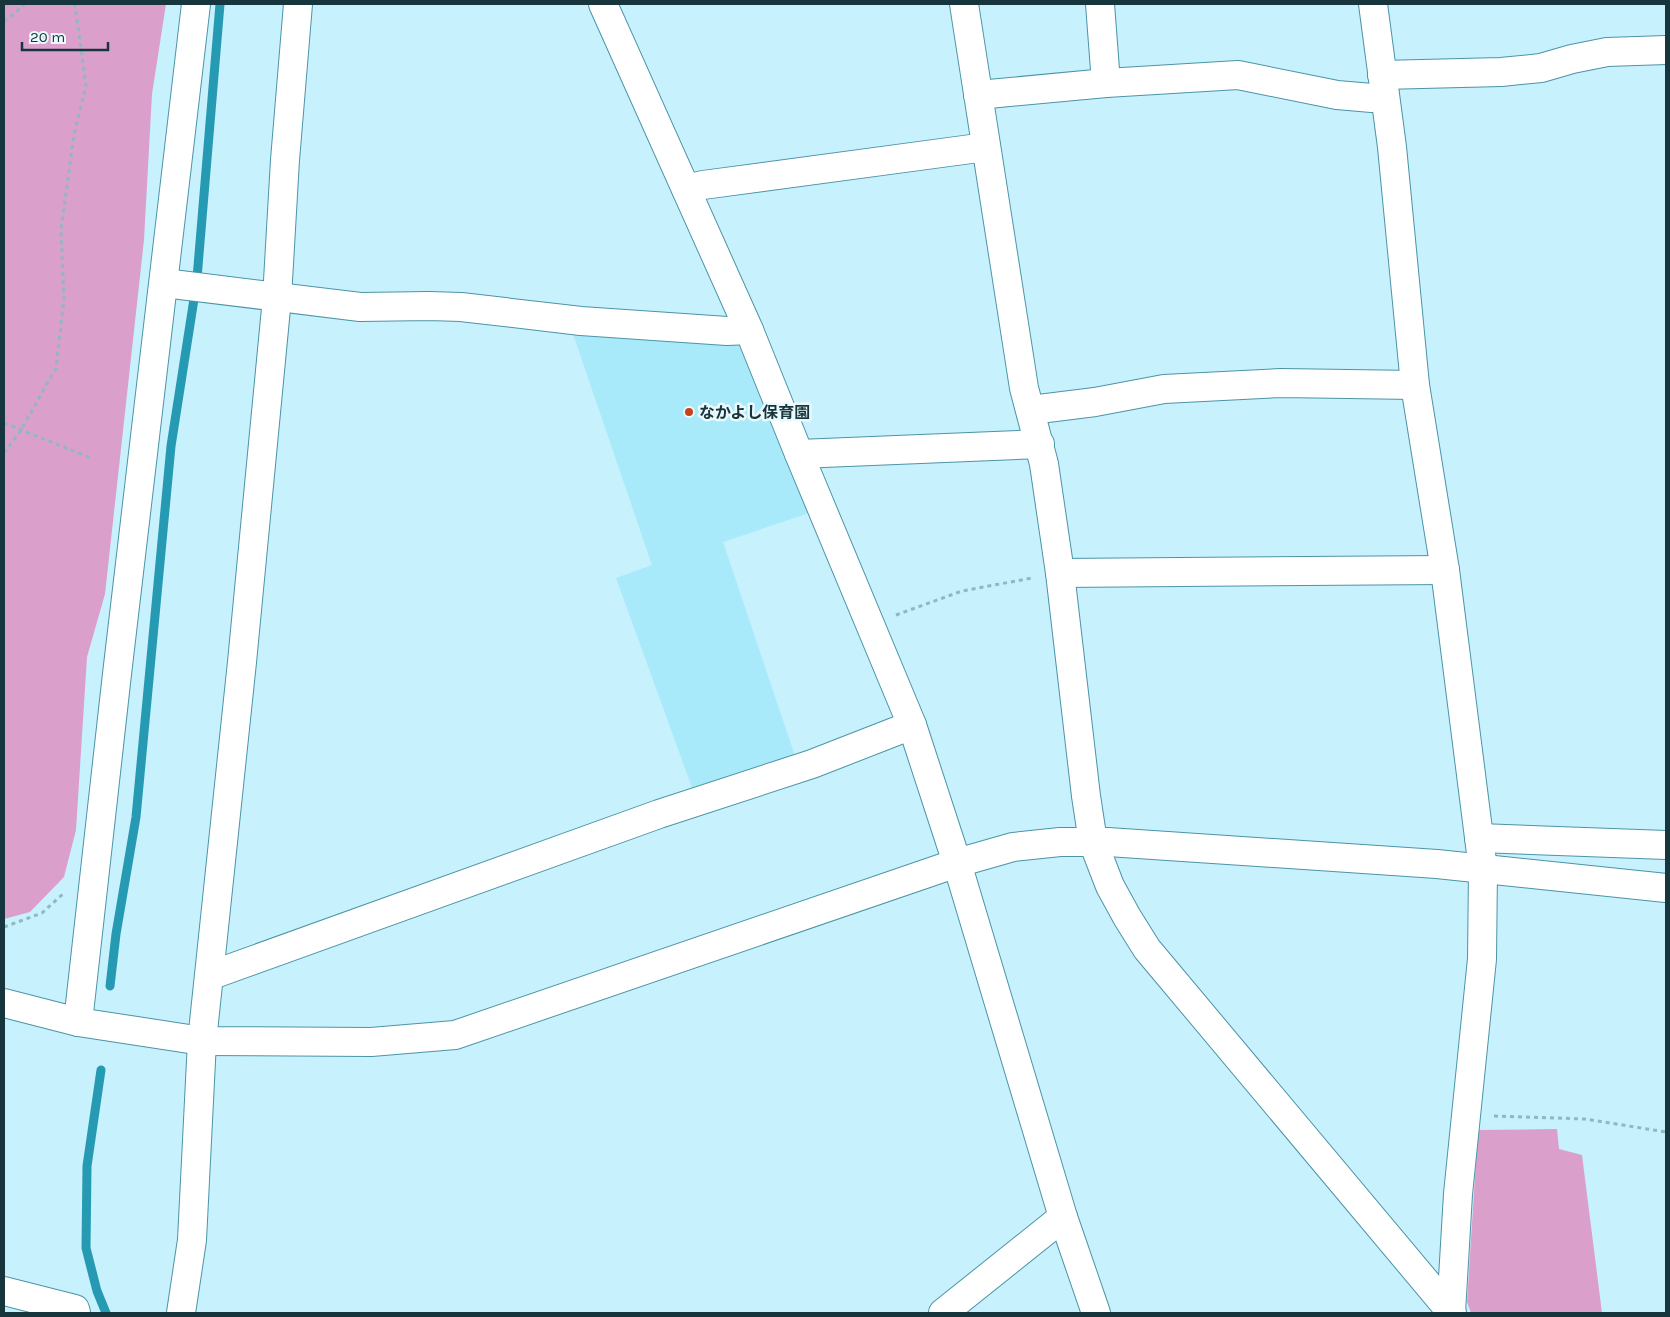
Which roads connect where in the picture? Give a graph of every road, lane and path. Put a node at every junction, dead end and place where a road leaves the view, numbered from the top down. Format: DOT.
graph roads {
  1 [pos="25,4"];
  2 [pos="75,4"];
  3 [pos="196,4"];
  4 [pos="298,4"];
  5 [pos="603,4"];
  6 [pos="964,4"];
  7 [pos="1100,4"];
  8 [pos="1373,4"];
  9 [pos="4,22"];
  10 [pos="1666,50"];
  11 [pos="1106,83"];
  12 [pos="1384,86"];
  13 [pos="978,95"];
  14 [pos="986,147"];
  15 [pos="686,189"];
  16 [pos="164,283"];
  17 [pos="277,298"];
  18 [pos="749,330"];
  19 [pos="1415,386"];
  20 [pos="1031,410"];
  21 [pos="4,422"];
  22 [pos="21,430"];
  23 [pos="1040,444"];
  24 [pos="4,453"];
  25 [pos="799,454"];
  26 [pos="91,458"];
  27 [pos="1445,570"];
  28 [pos="1060,573"];
  29 [pos="869,624"];
  30 [pos="912,725"];
  31 [pos="1479,838"];
  32 [pos="1093,842"];
  33 [pos="1666,846"];
  34 [pos="957,864"];
  35 [pos="1483,868"];
  36 [pos="1666,888"];
  37 [pos="66,891"];
  38 [pos="4,927"];
  39 [pos="209,976"];
  40 [pos="4,1003"];
  41 [pos="78,1022"];
  42 [pos="202,1041"];
  43 [pos="1466,1115"];
  44 [pos="1666,1132"];
  45 [pos="1063,1216"];
  46 [pos="4,1292"];
  47 [pos="1451,1312"];
  48 [pos="76,1313"];
  49 [pos="181,1313"];
  50 [pos="943,1313"];
  51 [pos="1096,1313"];
  1 -- 9 [label="path"];
  2 -- 22 [label="path"];
  3 -- 16 [label="street"];
  4 -- 17 [label="street"];
  5 -- 15 [label="street"];
  6 -- 13 [label="street"];
  7 -- 11 [label="street"];
  8 -- 12 [label="street"];
  10 -- 12 [label="street"];
  11 -- 12 [label="street"];
  11 -- 13 [label="street"];
  12 -- 19 [label="street"];
  13 -- 14 [label="street"];
  14 -- 15 [label="street"];
  14 -- 20 [label="street"];
  15 -- 18 [label="street"];
  16 -- 17 [label="street"];
  16 -- 41 [label="street"];
  17 -- 18 [label="street"];
  17 -- 39 [label="street"];
  18 -- 25 [label="street"];
  19 -- 20 [label="street"];
  19 -- 27 [label="street"];
  20 -- 23 [label="street"];
  21 -- 22 [label="path"];
  22 -- 24 [label="path"];
  22 -- 26 [label="path"];
  23 -- 25 [label="street"];
  23 -- 28 [label="street"];
  25 -- 29 [label="street"];
  27 -- 28 [label="street"];
  27 -- 31 [label="street"];
  28 -- 29 [label="path"];
  28 -- 32 [label="street"];
  29 -- 30 [label="street"];
  30 -- 34 [label="street"];
  30 -- 39 [label="street"];
  31 -- 33 [label="street"];
  31 -- 35 [label="street"];
  32 -- 34 [label="street"];
  32 -- 35 [label="street"];
  32 -- 47 [label="street"];
  34 -- 42 [label="street"];
  34 -- 45 [label="street"];
  35 -- 36 [label="street"];
  35 -- 43 [label="street"];
  37 -- 38 [label="path"];
  39 -- 42 [label="street"];
  40 -- 41 [label="street"];
  41 -- 42 [label="street"];
  42 -- 49 [label="street"];
  43 -- 44 [label="path"];
  43 -- 47 [label="street"];
  45 -- 50 [label="street"];
  45 -- 51 [label="street"];
  46 -- 48 [label="street"];
}
